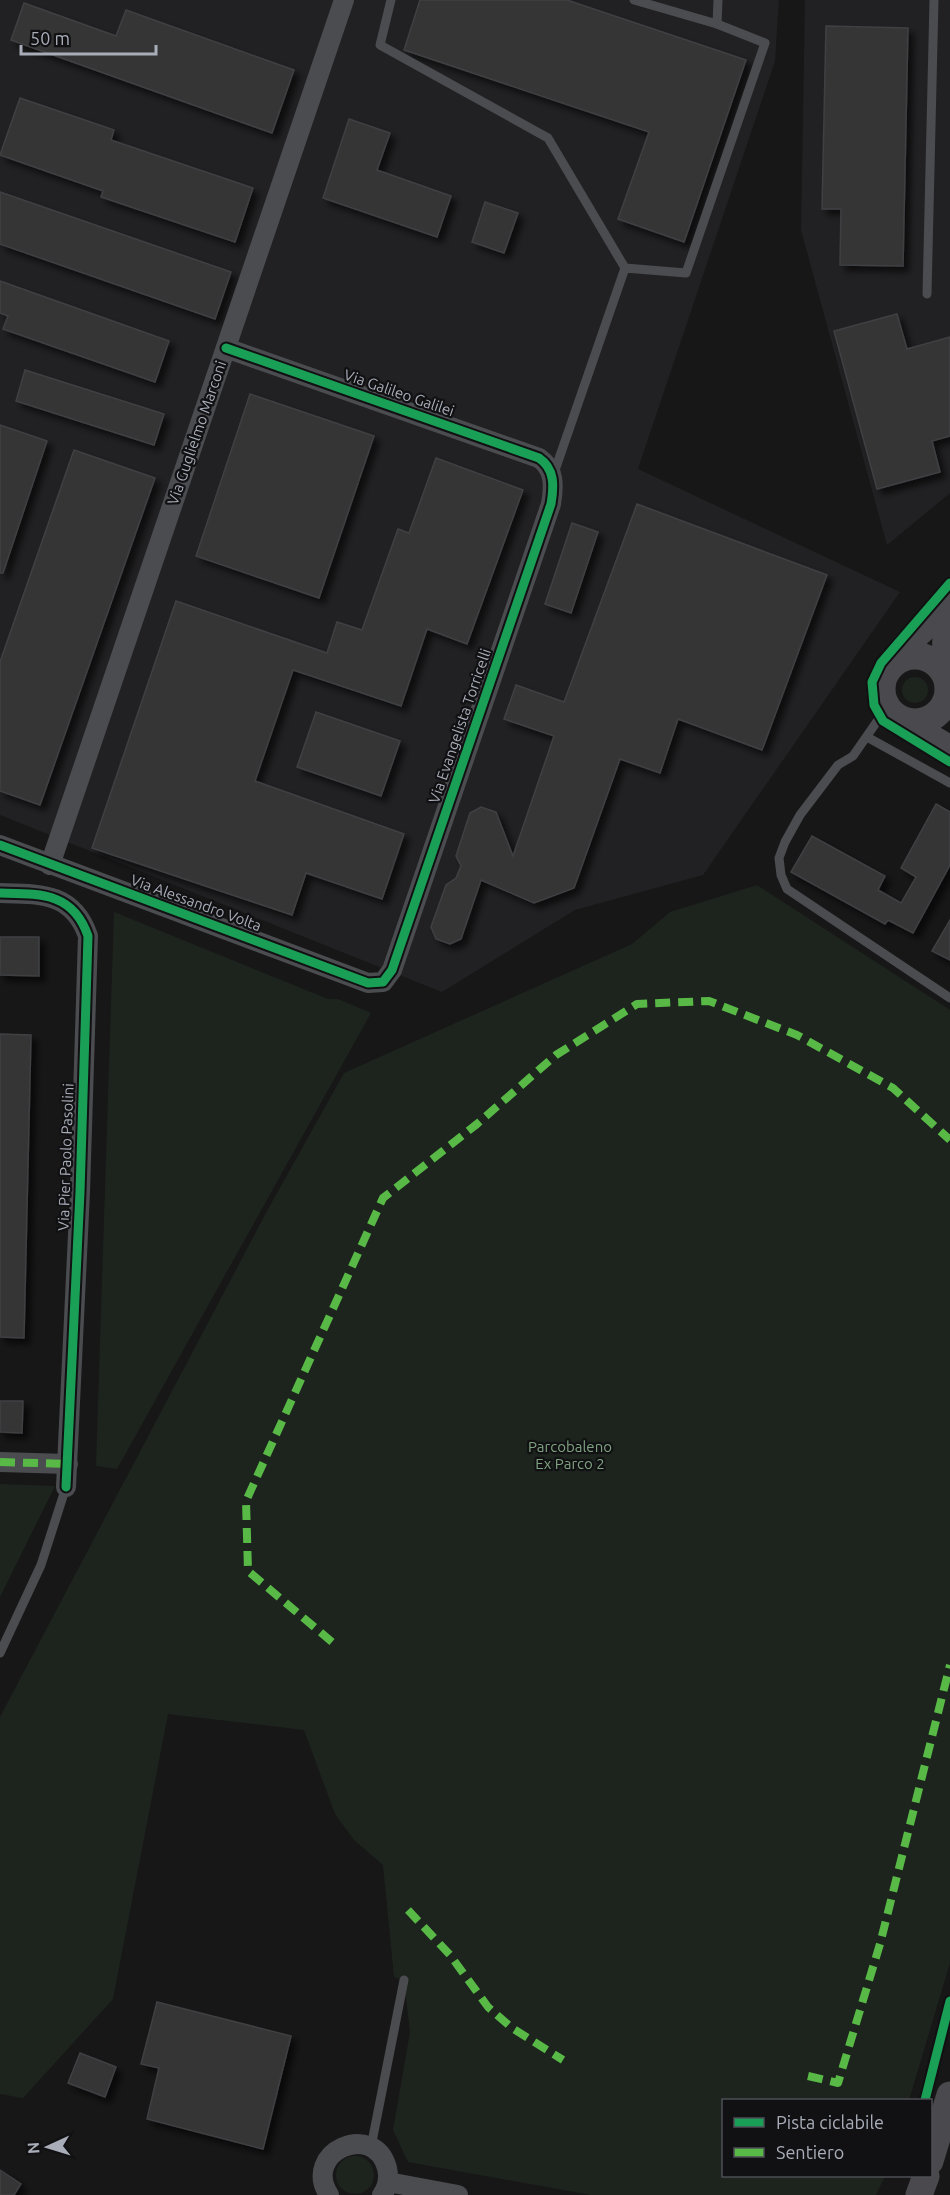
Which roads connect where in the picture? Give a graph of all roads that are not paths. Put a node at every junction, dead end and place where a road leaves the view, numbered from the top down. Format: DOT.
graph roads {
  1 [pos="344,0"];
  2 [pos="391,0"];
  3 [pos="634,0"];
  4 [pos="718,0"];
  5 [pos="934,0"];
  6 [pos="717,24"];
  7 [pos="625,268"];
  8 [pos="927,294"];
  9 [pos="226,348"];
  10 [pos="553,476"];
  11 [pos="950,603"];
  12 [pos="950,616"];
  13 [pos="894,663"];
  14 [pos="948,687"];
  15 [pos="895,714"];
  16 [pos="867,737"];
  17 [pos="950,749"];
  18 [pos="950,783"];
  19 [pos="0,845"];
  20 [pos="50,865"];
  21 [pos="0,893"];
  22 [pos="383,982"];
  23 [pos="950,998"];
  24 [pos="0,1462"];
  25 [pos="68,1464"];
  26 [pos="66,1486"];
  27 [pos="0,1653"];
  28 [pos="404,1980"];
  29 [pos="950,2095"];
  30 [pos="371,2147"];
  31 [pos="932,2154"];
  32 [pos="925,2177"];
  33 [pos="385,2188"];
  34 [pos="329,2195"];
  35 [pos="458,2195"];
  36 [pos="919,2195"];
  1 -- 9 [label="street, Via Guglielmo Marconi"];
  2 -- 7 [label="lane"];
  3 -- 6 [label="lane"];
  4 -- 6 [label="lane"];
  5 -- 8 [label="lane"];
  6 -- 7 [label="lane"];
  7 -- 10 [label="lane"];
  9 -- 10 [label="street, Via Galileo Galilei"];
  9 -- 20 [label="street, Via Guglielmo Marconi"];
  10 -- 22 [label="street, Via Evangelista Torricelli"];
  11 -- 13 [label="street"];
  12 -- 14 [label="street"];
  13 -- 14 [label="street"];
  13 -- 15 [label="street"];
  14 -- 15 [label="street"];
  15 -- 16 [label="lane"];
  15 -- 17 [label="street"];
  16 -- 18 [label="lane"];
  16 -- 23 [label="lane"];
  19 -- 20 [label="street, Via Alessandro Volta"];
  20 -- 22 [label="street, Via Alessandro Volta"];
  21 -- 25 [label="street, Via Pier Paolo Pasolini"];
  24 -- 25 [label="street"];
  25 -- 26 [label="street, Via Pier Paolo Pasolini"];
  26 -- 27 [label="lane, Via Pier Paolo Pasolini"];
  28 -- 30 [label="lane"];
  29 -- 31 [label="street"];
  30 -- 33 [label="street"];
  30 -- 34 [label="street"];
  32 -- 36 [label="street"];
  33 -- 35 [label="street"];
}
